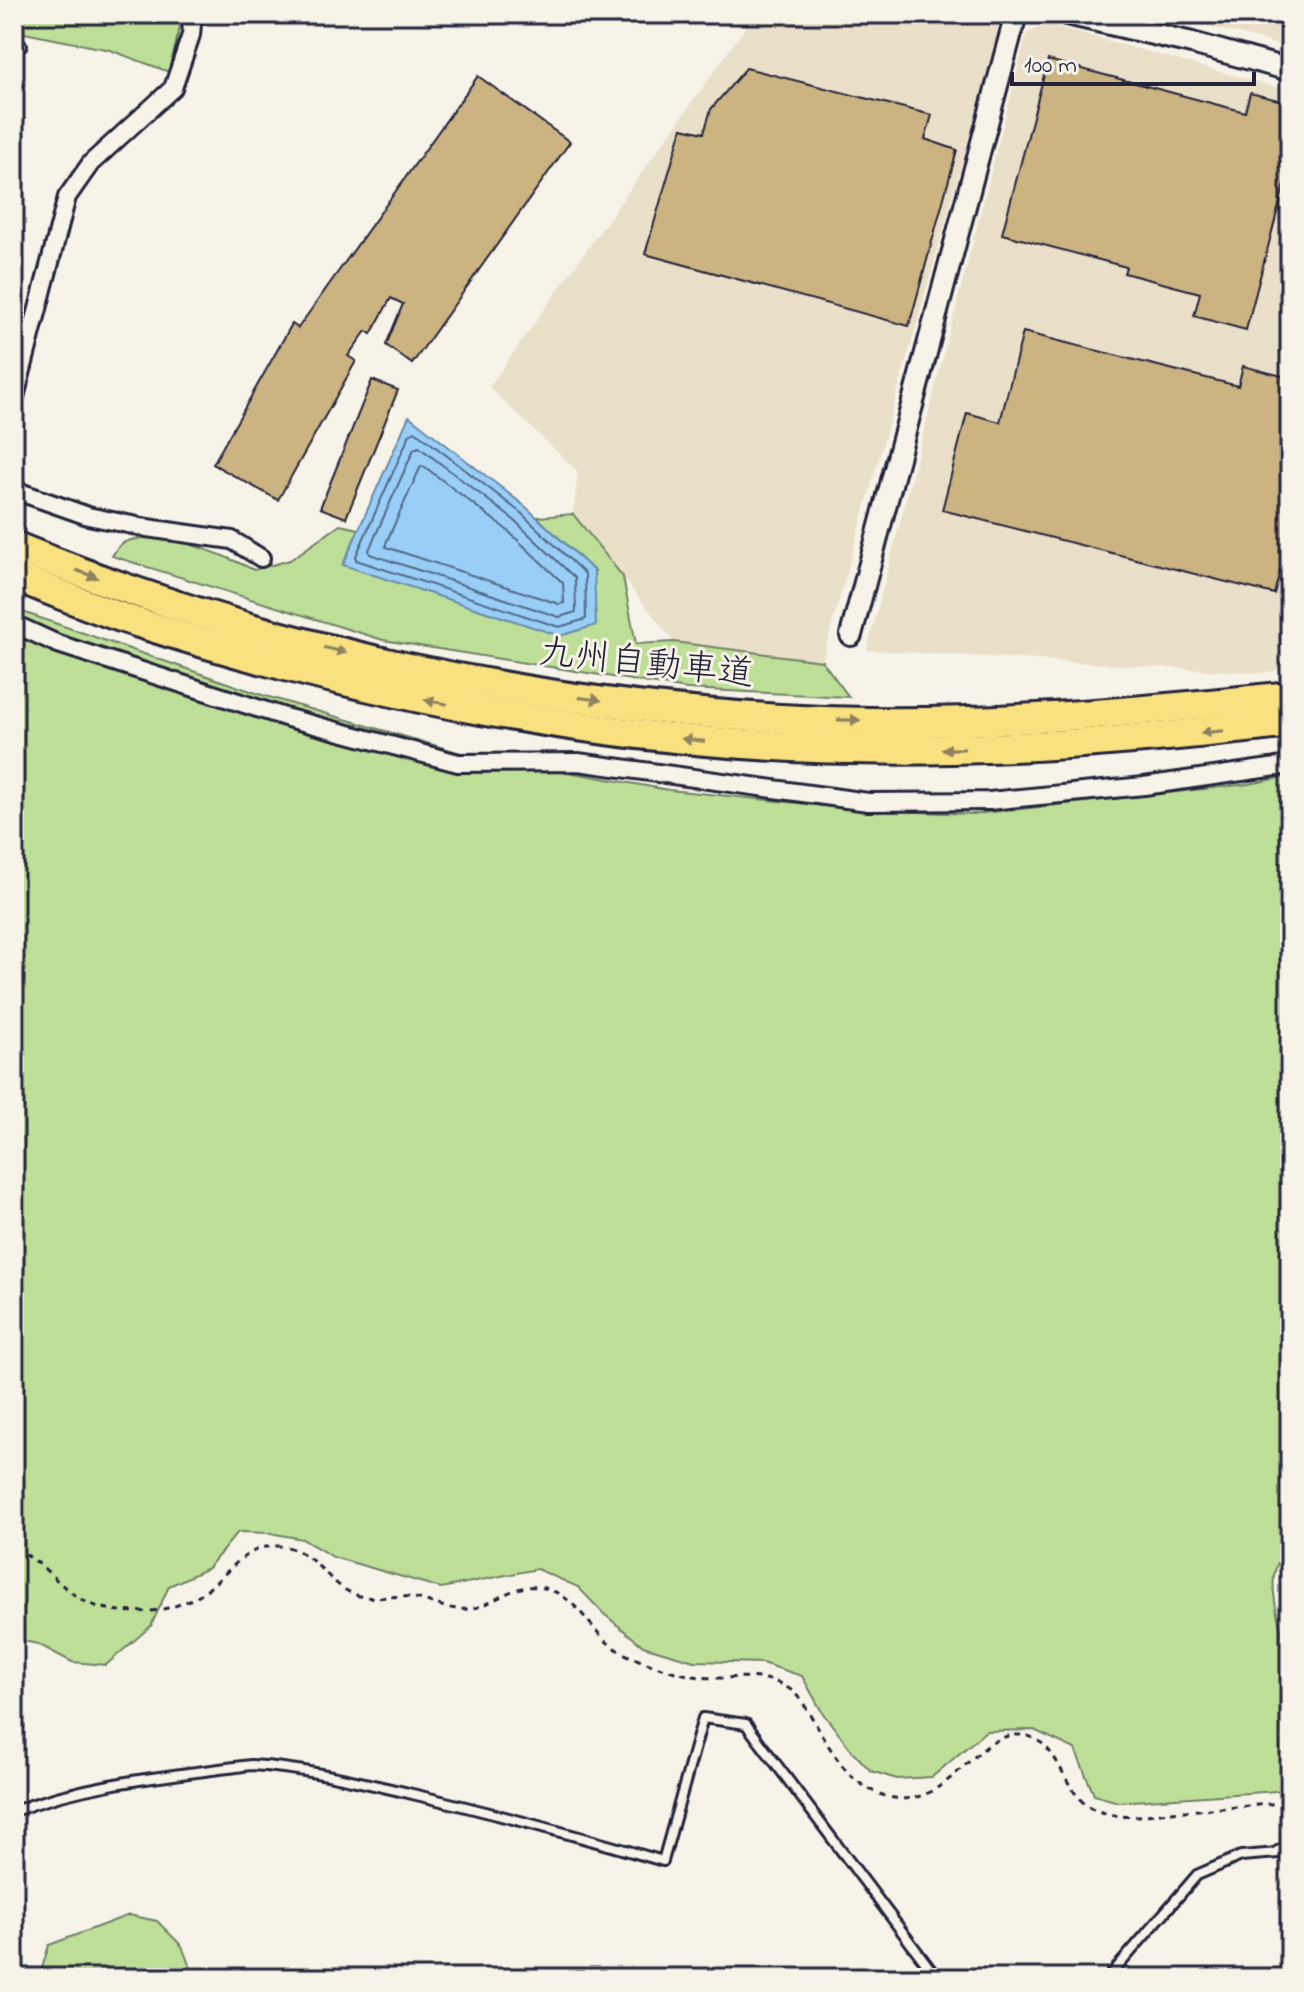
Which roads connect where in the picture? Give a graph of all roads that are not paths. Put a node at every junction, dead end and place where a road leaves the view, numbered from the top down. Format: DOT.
graph roads {
  1 [pos="193,14"];
  2 [pos="1016,14"];
  3 [pos="1067,14"];
  4 [pos="1290,70"];
  5 [pos="14,401"];
  6 [pos="14,490"];
  7 [pos="14,546"];
  8 [pos="261,558"];
  9 [pos="14,576"];
  10 [pos="14,624"];
  11 [pos="851,635"];
  12 [pos="1290,696"];
  13 [pos="1290,723"];
  14 [pos="1290,765"];
  15 [pos="14,1811"];
  16 [pos="1290,1844"];
  17 [pos="1275,1852"];
  18 [pos="1290,1852"];
  19 [pos="937,1978"];
  20 [pos="1108,1978"];
  1 -- 5 [label="street"];
  2 -- 11 [label="street"];
  3 -- 4 [label="street"];
  6 -- 8 [label="street"];
  7 -- 12 [label="highway, 九州自動車道, one-way"];
  13 -- 9 [label="highway, 九州自動車道, one-way"];
  10 -- 14 [label="street"];
  15 -- 19 [label="lane"];
  16 -- 17 [label="lane"];
  17 -- 18 [label="lane"];
  17 -- 20 [label="lane"];
}
